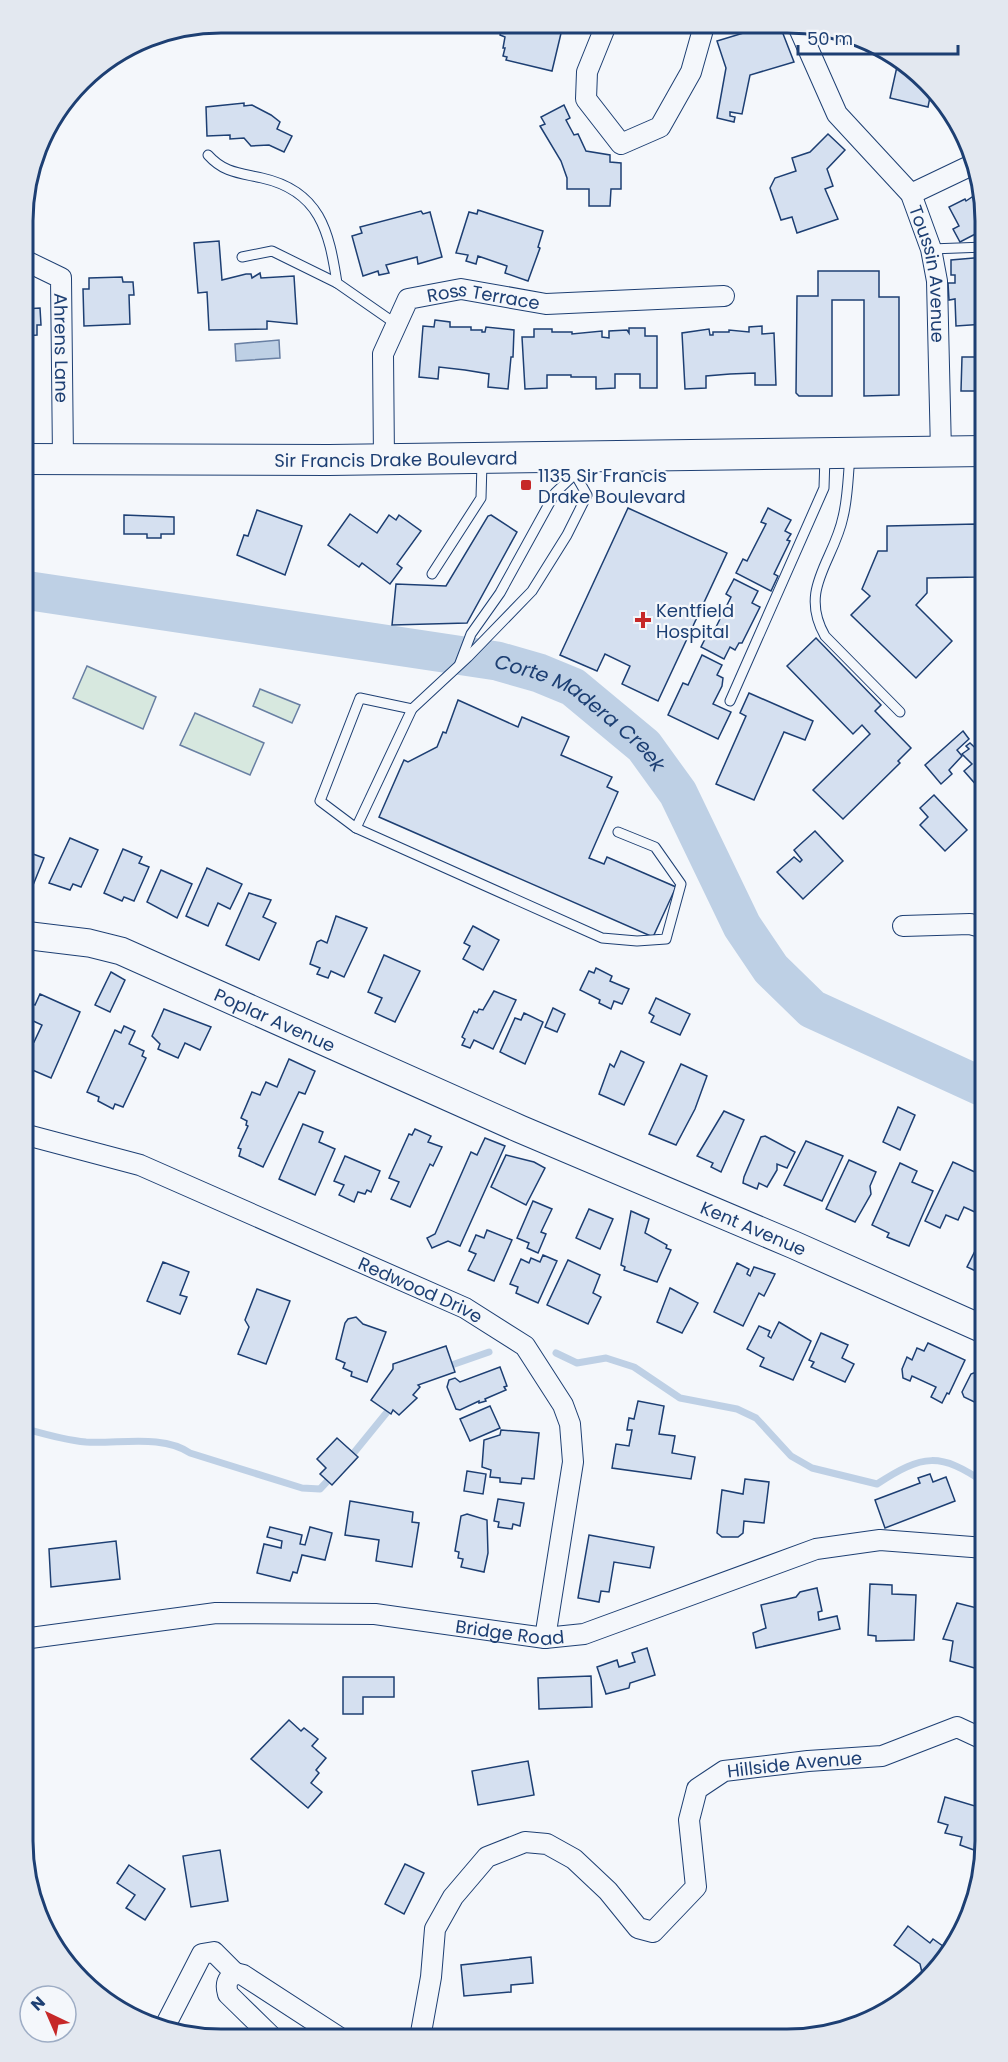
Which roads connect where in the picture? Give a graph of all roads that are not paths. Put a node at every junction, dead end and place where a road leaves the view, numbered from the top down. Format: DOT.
graph roads {
  1 [pos="603,33"];
  2 [pos="702,33"];
  3 [pos="801,33"];
  4 [pos="208,155"];
  5 [pos="966,167"];
  6 [pos="911,194"];
  7 [pos="975,247"];
  8 [pos="931,249"];
  9 [pos="242,257"];
  10 [pos="33,264"];
  11 [pos="337,283"];
  12 [pos="724,296"];
  13 [pos="396,324"];
  14 [pos="941,452"];
  15 [pos="975,452"];
  16 [pos="838,453"];
  17 [pos="482,457"];
  18 [pos="33,459"];
  19 [pos="63,459"];
  20 [pos="384,459"];
  21 [pos="574,465"];
  22 [pos="432,574"];
  23 [pos="458,667"];
  24 [pos="730,701"];
  25 [pos="412,709"];
  26 [pos="900,712"];
  27 [pos="356,828"];
  28 [pos="618,832"];
  29 [pos="903,926"];
  30 [pos="975,926"];
  31 [pos="33,936"];
  32 [pos="520,1129"];
  33 [pos="33,1137"];
  34 [pos="975,1326"];
  35 [pos="975,1547"];
  36 [pos="33,1638"];
  37 [pos="545,1638"];
  38 [pos="975,1735"];
  39 [pos="235,1973"];
  40 [pos="168,2021"];
  41 [pos="264,2029"];
  42 [pos="326,2029"];
  43 [pos="422,2029"];
  1 -- 2 [label="street"];
  3 -- 6 [label="street, Toussin Avenue"];
  4 -- 11 [label="lane"];
  5 -- 6 [label="street"];
  6 -- 8 [label="street, Toussin Avenue"];
  7 -- 8 [label="lane"];
  8 -- 14 [label="street, Toussin Avenue"];
  9 -- 11 [label="lane"];
  10 -- 19 [label="street, Ahrens Lane"];
  11 -- 13 [label="lane"];
  12 -- 13 [label="street, Ross Terrace"];
  13 -- 20 [label="street, Ross Terrace"];
  14 -- 15 [label="main road, Sir Francis Drake Boulevard"];
  14 -- 16 [label="main road, Sir Francis Drake Boulevard"];
  16 -- 21 [label="main road, Sir Francis Drake Boulevard"];
  16 -- 24 [label="lane"];
  16 -- 26 [label="lane"];
  17 -- 20 [label="main road, Sir Francis Drake Boulevard"];
  17 -- 21 [label="main road, Sir Francis Drake Boulevard"];
  17 -- 22 [label="lane"];
  18 -- 19 [label="main road, Sir Francis Drake Boulevard"];
  19 -- 20 [label="main road, Sir Francis Drake Boulevard"];
  21 -- 23 [label="lane"];
  21 -- 23 [label="lane"];
  23 -- 25 [label="lane"];
  25 -- 27 [label="lane"];
  25 -- 27 [label="lane"];
  27 -- 28 [label="lane"];
  29 -- 30 [label="street"];
  31 -- 32 [label="street, Poplar Avenue"];
  32 -- 34 [label="street, Kent Avenue"];
  33 -- 37 [label="street, Redwood Drive"];
  35 -- 37 [label="street, Bridge Road"];
  36 -- 37 [label="street, Bridge Road"];
  38 -- 43 [label="street, Hillside Avenue"];
  39 -- 40 [label="street"];
  39 -- 41 [label="street"];
  39 -- 42 [label="street"];
}
